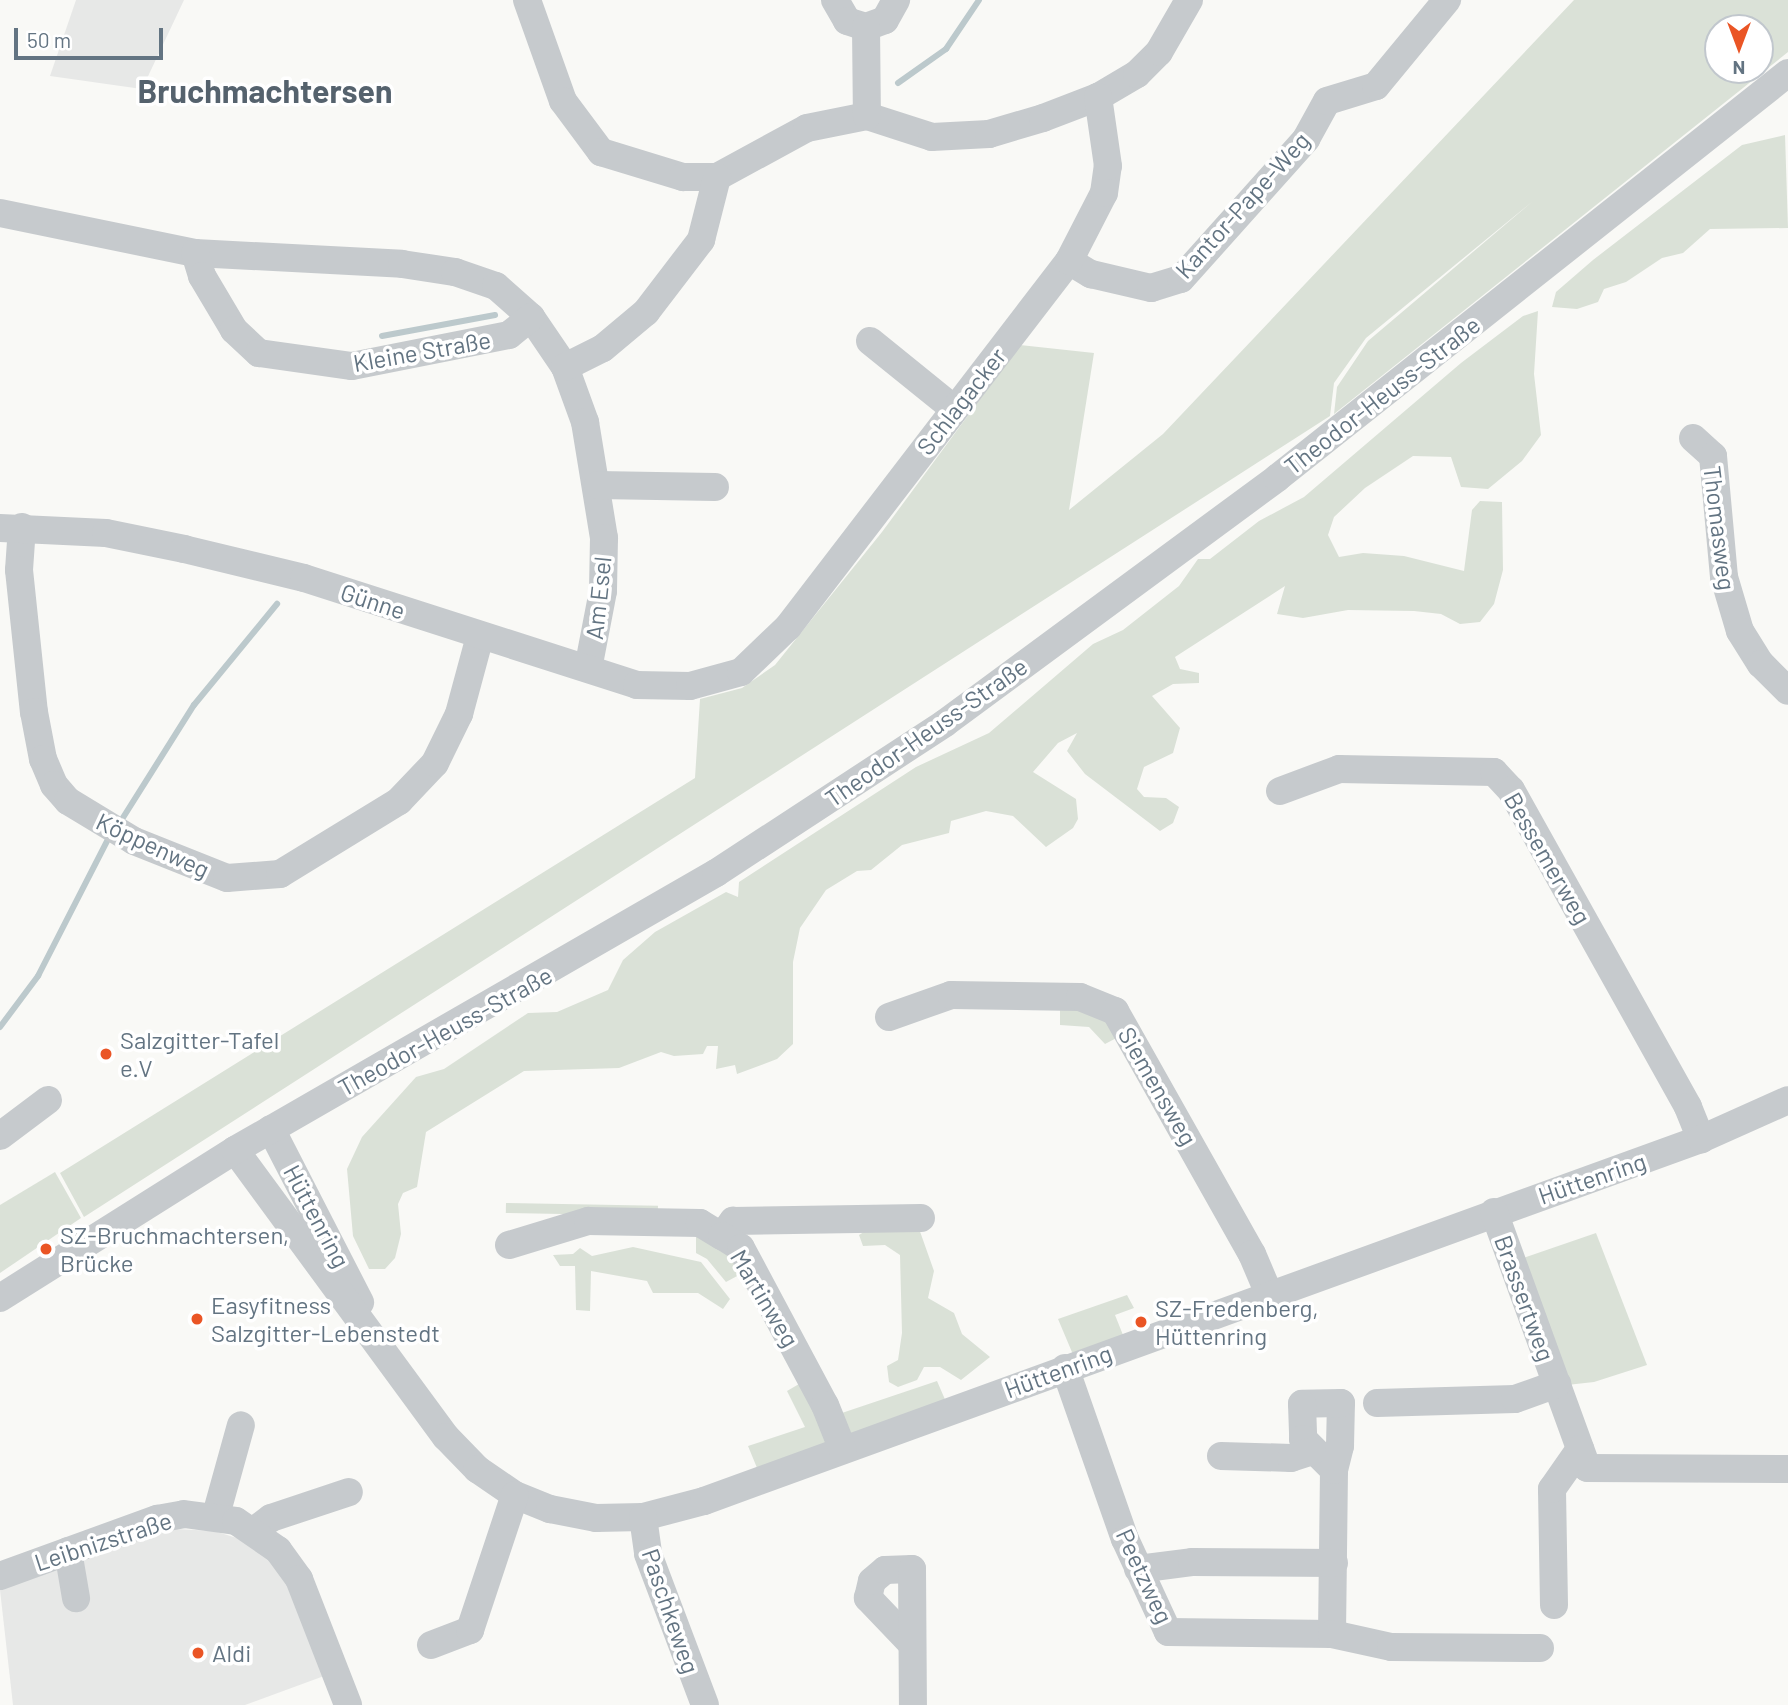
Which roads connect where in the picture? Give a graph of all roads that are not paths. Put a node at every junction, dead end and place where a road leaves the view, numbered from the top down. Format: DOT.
graph roads {
  1 [pos="527,0"];
  2 [pos="835,0"];
  3 [pos="895,0"];
  4 [pos="1189,0"];
  5 [pos="1447,0"];
  6 [pos="866,27"];
  7 [pos="1788,73"];
  8 [pos="1098,97"];
  9 [pos="867,116"];
  10 [pos="717,177"];
  11 [pos="0,213"];
  12 [pos="195,253"];
  13 [pos="1069,261"];
  14 [pos="531,317"];
  15 [pos="870,341"];
  16 [pos="565,368"];
  17 [pos="954,410"];
  18 [pos="1693,438"];
  19 [pos="598,485"];
  20 [pos="715,487"];
  21 [pos="11,527"];
  22 [pos="480,636"];
  23 [pos="589,669"];
  24 [pos="741,672"];
  25 [pos="1788,691"];
  26 [pos="1280,791"];
  27 [pos="889,1017"];
  28 [pos="48,1100"];
  29 [pos="1788,1100"];
  30 [pos="271,1129"];
  31 [pos="0,1136"];
  32 [pos="1702,1139"];
  33 [pos="235,1150"];
  34 [pos="1494,1212"];
  35 [pos="921,1218"];
  36 [pos="722,1236"];
  37 [pos="509,1245"];
  38 [pos="1269,1294"];
  39 [pos="0,1298"];
  40 [pos="379,1342"];
  41 [pos="1065,1368"];
  42 [pos="1557,1384"];
  43 [pos="1377,1403"];
  44 [pos="241,1425"];
  45 [pos="843,1450"];
  46 [pos="1312,1451"];
  47 [pos="1221,1456"];
  48 [pos="1583,1459"];
  49 [pos="1788,1469"];
  50 [pos="1334,1470"];
  51 [pos="349,1492"];
  52 [pos="515,1495"];
  53 [pos="216,1516"];
  54 [pos="643,1517"];
  55 [pos="255,1530"];
  56 [pos="68,1551"];
  57 [pos="1334,1563"];
  58 [pos="1138,1569"];
  59 [pos="0,1576"];
  60 [pos="76,1598"];
  61 [pos="1554,1605"];
  62 [pos="1332,1634"];
  63 [pos="912,1644"];
  64 [pos="431,1645"];
  65 [pos="1540,1648"];
  66 [pos="348,1705"];
  67 [pos="705,1705"];
  68 [pos="913,1705"];
  1 -- 10 [label="street"];
  2 -- 6 [label="street"];
  3 -- 6 [label="street"];
  4 -- 8 [label="street"];
  5 -- 13 [label="street, Kantor-Pape-Weg"];
  6 -- 9 [label="street"];
  7 -- 30 [label="street, Theodor-Heuss-Straße"];
  8 -- 9 [label="street"];
  8 -- 13 [label="street, Schlagacker"];
  9 -- 10 [label="street"];
  10 -- 16 [label="street"];
  11 -- 12 [label="street, Kleine Straße"];
  12 -- 14 [label="street, Kleine Straße"];
  12 -- 14 [label="street, Kleine Straße"];
  13 -- 17 [label="street, Schlagacker"];
  14 -- 16 [label="street, Kleine Straße"];
  15 -- 17 [label="street"];
  16 -- 19 [label="street, Am Esel"];
  17 -- 24 [label="street, Schlagacker"];
  18 -- 25 [label="street, Thomasweg"];
  19 -- 20 [label="street"];
  19 -- 23 [label="street, Am Esel"];
  21 -- 22 [label="street, Günne"];
  21 -- 22 [label="street, Köppenweg"];
  22 -- 23 [label="street, Günne"];
  23 -- 24 [label="street, Günne"];
  26 -- 32 [label="street, Bessemerweg"];
  27 -- 38 [label="street, Siemensweg"];
  28 -- 31 [label="street"];
  29 -- 32 [label="street, Hüttenring"];
  30 -- 33 [label="street, Theodor-Heuss-Straße"];
  30 -- 40 [label="street, Hüttenring"];
  32 -- 34 [label="street, Hüttenring"];
  33 -- 39 [label="street, Theodor-Heuss-Straße"];
  33 -- 40 [label="street, Hüttenring"];
  34 -- 38 [label="street, Hüttenring"];
  34 -- 42 [label="street, Brassertweg"];
  35 -- 36 [label="street"];
  36 -- 37 [label="street, Martinweg"];
  36 -- 45 [label="street, Martinweg"];
  38 -- 41 [label="street, Hüttenring"];
  40 -- 52 [label="street, Hüttenring"];
  41 -- 45 [label="street, Hüttenring"];
  41 -- 58 [label="street, Peetzweg"];
  42 -- 43 [label="street, Brassertweg"];
  42 -- 48 [label="street, Brassertweg"];
  44 -- 53 [label="street"];
  45 -- 54 [label="street, Hüttenring"];
  46 -- 47 [label="street"];
  46 -- 50 [label="street"];
  46 -- 50 [label="street"];
  48 -- 49 [label="street"];
  48 -- 61 [label="street"];
  50 -- 57 [label="street"];
  51 -- 55 [label="street"];
  52 -- 54 [label="street, Hüttenring"];
  52 -- 64 [label="street"];
  53 -- 55 [label="street, Leibnizstraße"];
  53 -- 56 [label="street, Leibnizstraße"];
  54 -- 67 [label="street, Paschkeweg"];
  55 -- 66 [label="street, Leibnizstraße"];
  56 -- 59 [label="street, Leibnizstraße"];
  56 -- 60 [label="street"];
  57 -- 58 [label="street"];
  57 -- 62 [label="street"];
  58 -- 62 [label="street, Peetzweg"];
  62 -- 65 [label="street, Peetzweg"];
  63 -- 68 [label="street"];
}
